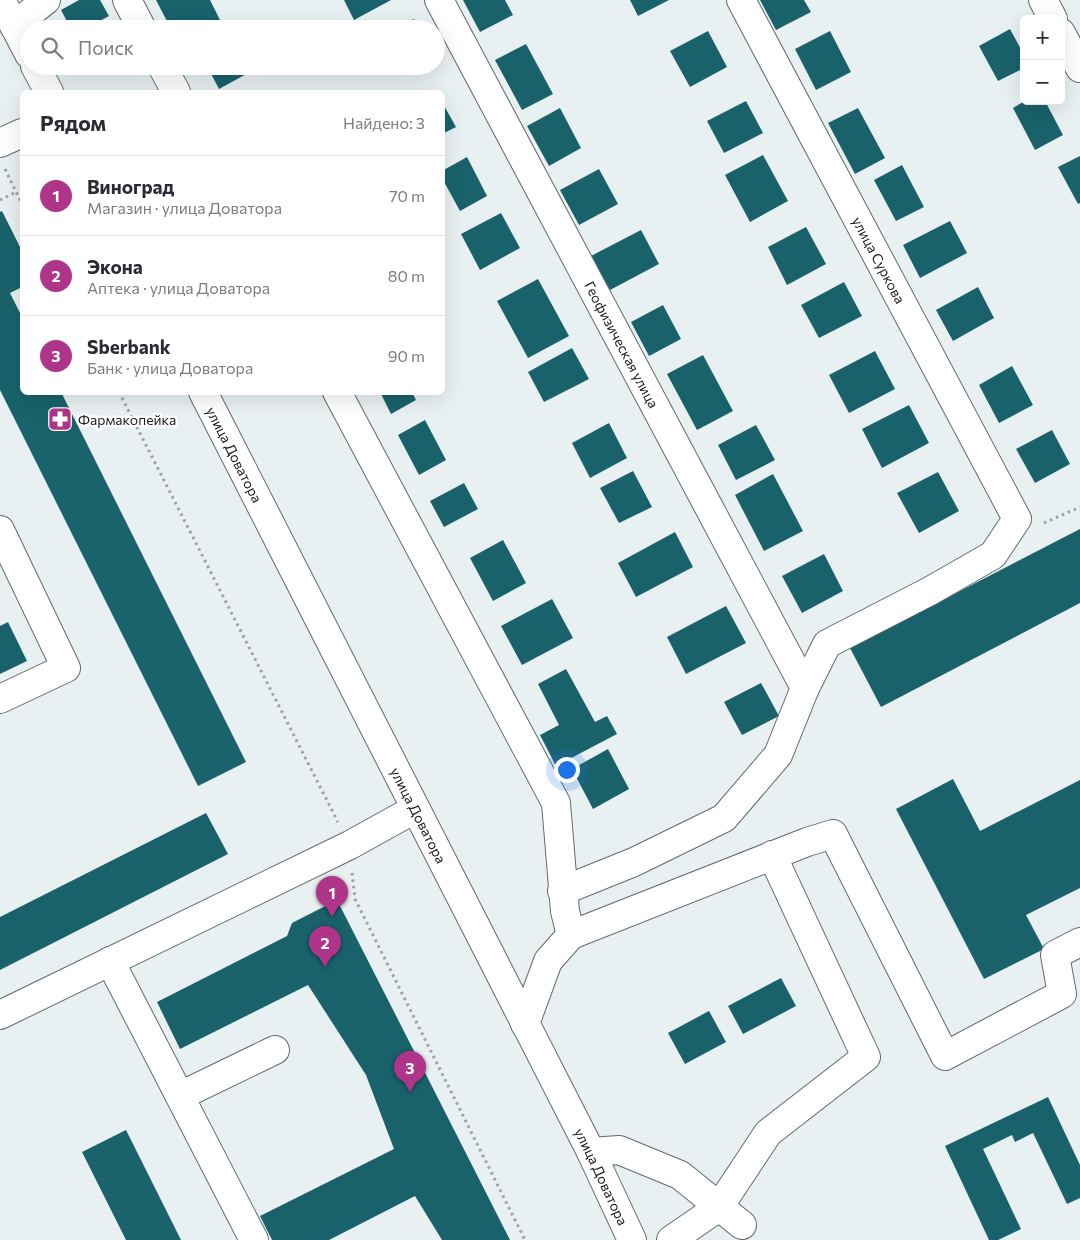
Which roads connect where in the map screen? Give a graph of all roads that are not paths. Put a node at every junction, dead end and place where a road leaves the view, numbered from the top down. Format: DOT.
graph roads {
  1 [pos="1,0"];
  2 [pos="46,0"];
  3 [pos="127,0"];
  4 [pos="439,0"];
  5 [pos="741,0"];
  6 [pos="1043,0"];
  7 [pos="1052,15"];
  8 [pos="21,20"];
  9 [pos="137,20"];
  10 [pos="20,21"];
  11 [pos="14,26"];
  12 [pos="20,37"];
  13 [pos="1065,40"];
  14 [pos="1080,68"];
  15 [pos="40,75"];
  16 [pos="167,75"];
  17 [pos="48,90"];
  18 [pos="175,90"];
  19 [pos="20,135"];
  20 [pos="2,155"];
  21 [pos="205,395"];
  22 [pos="339,395"];
  23 [pos="0,530"];
  24 [pos="805,688"];
  25 [pos="0,699"];
  26 [pos="414,808"];
  27 [pos="772,855"];
  28 [pos="562,891"];
  29 [pos="571,935"];
  30 [pos="1080,942"];
  31 [pos="110,961"];
  32 [pos="0,1015"];
  33 [pos="525,1024"];
  34 [pos="275,1050"];
  35 [pos="180,1096"];
  36 [pos="591,1152"];
  37 [pos="719,1207"];
  38 [pos="742,1225"];
  39 [pos="254,1240"];
  40 [pos="632,1240"];
  41 [pos="671,1240"];
  1 -- 11 [label="street"];
  2 -- 8 [label="street"];
  3 -- 9 [label="street"];
  4 -- 24 [label="street, Геофизическая улица"];
  5 -- 24 [label="street, улица Суркова"];
  6 -- 7 [label="street"];
  10 -- 11 [label="street"];
  11 -- 12 [label="street"];
  13 -- 14 [label="street"];
  15 -- 17 [label="street"];
  16 -- 18 [label="street"];
  19 -- 20 [label="street"];
  21 -- 26 [label="street, улица Доватора"];
  22 -- 28 [label="street"];
  23 -- 25 [label="street"];
  24 -- 28 [label="street"];
  26 -- 31 [label="street"];
  26 -- 33 [label="street, улица Доватора"];
  27 -- 29 [label="street"];
  27 -- 30 [label="street"];
  27 -- 37 [label="street"];
  28 -- 29 [label="street"];
  29 -- 33 [label="street"];
  31 -- 32 [label="street"];
  31 -- 35 [label="street"];
  33 -- 36 [label="street, улица Доватора"];
  34 -- 35 [label="street"];
  35 -- 39 [label="street"];
  36 -- 37 [label="street"];
  36 -- 40 [label="street, улица Доватора"];
  37 -- 38 [label="street"];
  37 -- 41 [label="street"];
}
